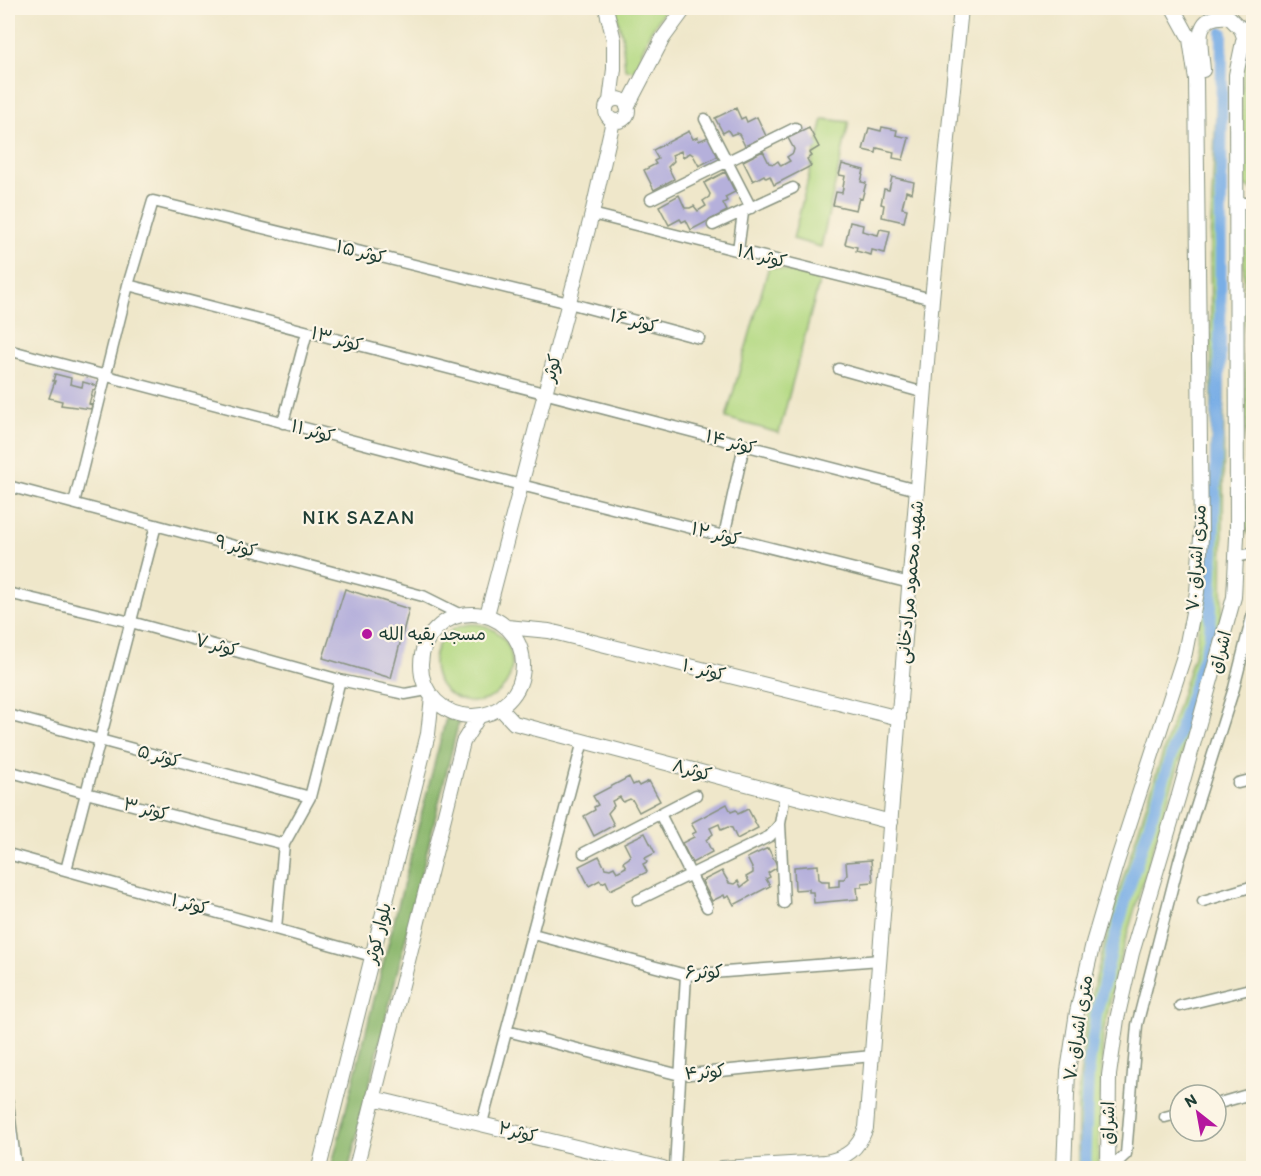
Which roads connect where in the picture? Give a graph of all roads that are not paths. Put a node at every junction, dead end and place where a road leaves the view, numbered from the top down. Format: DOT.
graph roads {
  1 [pos="606,8"];
  2 [pos="685,8"];
  3 [pos="962,8"];
  4 [pos="1173,8"];
  5 [pos="1254,18"];
  6 [pos="1244,37"];
  7 [pos="610,101"];
  8 [pos="627,107"];
  9 [pos="1196,113"];
  10 [pos="705,119"];
  11 [pos="613,121"];
  12 [pos="795,128"];
  13 [pos="727,161"];
  14 [pos="793,188"];
  15 [pos="651,199"];
  16 [pos="1236,203"];
  17 [pos="1254,203"];
  18 [pos="747,210"];
  19 [pos="592,214"];
  20 [pos="714,225"];
  21 [pos="738,250"];
  22 [pos="128,285"];
  23 [pos="932,299"];
  24 [pos="569,303"];
  25 [pos="307,332"];
  26 [pos="699,338"];
  27 [pos="8,350"];
  28 [pos="839,369"];
  29 [pos="105,377"];
  30 [pos="925,393"];
  31 [pos="545,394"];
  32 [pos="283,423"];
  33 [pos="744,446"];
  34 [pos="521,485"];
  35 [pos="8,486"];
  36 [pos="917,490"];
  37 [pos="74,503"];
  38 [pos="156,525"];
  39 [pos="724,536"];
  40 [pos="1254,553"];
  41 [pos="1236,557"];
  42 [pos="910,583"];
  43 [pos="8,593"];
  44 [pos="1254,609"];
  45 [pos="461,615"];
  46 [pos="487,615"];
  47 [pos="131,621"];
  48 [pos="507,627"];
  49 [pos="340,680"];
  50 [pos="430,693"];
  51 [pos="500,708"];
  52 [pos="8,715"];
  53 [pos="479,716"];
  54 [pos="899,718"];
  55 [pos="100,740"];
  56 [pos="583,741"];
  57 [pos="8,771"];
  58 [pos="1254,779"];
  59 [pos="1238,783"];
  60 [pos="86,793"];
  61 [pos="785,794"];
  62 [pos="696,795"];
  63 [pos="310,797"];
  64 [pos="660,814"];
  65 [pos="891,822"];
  66 [pos="780,824"];
  67 [pos="284,844"];
  68 [pos="8,854"];
  69 [pos="584,854"];
  70 [pos="66,870"];
  71 [pos="690,875"];
  72 [pos="1254,886"];
  73 [pos="638,900"];
  74 [pos="1203,901"];
  75 [pos="784,903"];
  76 [pos="707,907"];
  77 [pos="276,928"];
  78 [pos="533,934"];
  79 [pos="372,956"];
  80 [pos="880,960"];
  81 [pos="686,975"];
  82 [pos="1254,988"];
  83 [pos="1180,1006"];
  84 [pos="507,1031"];
  85 [pos="872,1056"];
  86 [pos="680,1075"];
  87 [pos="1254,1094"];
  88 [pos="373,1098"];
  89 [pos="1228,1101"];
  90 [pos="8,1103"];
  91 [pos="482,1123"];
  92 [pos="11,1151"];
  93 [pos="16,1168"];
  94 [pos="319,1168"];
  95 [pos="356,1168"];
  96 [pos="663,1168"];
  97 [pos="675,1168"];
  98 [pos="722,1168"];
  99 [pos="1064,1168"];
  100 [pos="1109,1168"];
  1 -- 7 [label="main road"];
  2 -- 8 [label="main road"];
  3 -- 23 [label="main road, شهید محمود مرادخانی"];
  4 -- 9 [label="main road, ۷۰ متری اشراق"];
  5 -- 6 [label="main road, اشراق"];
  6 -- 9 [label="main road"];
  6 -- 16 [label="main road, اشراق"];
  7 -- 8 [label="main road"];
  7 -- 11 [label="main road"];
  8 -- 11 [label="main road"];
  9 -- 99 [label="main road, ۷۰ متری اشراق"];
  10 -- 13 [label="street"];
  11 -- 19 [label="main road, کوثر"];
  12 -- 13 [label="street"];
  13 -- 15 [label="street"];
  13 -- 18 [label="street"];
  14 -- 18 [label="street"];
  16 -- 17 [label="street"];
  16 -- 41 [label="main road, اشراق"];
  18 -- 20 [label="street"];
  18 -- 21 [label="street"];
  19 -- 21 [label="street, کوثر ۱۸"];
  19 -- 24 [label="main road, کوثر"];
  21 -- 23 [label="street, کوثر ۱۸"];
  22 -- 24 [label="street, ۱۵ کوثر"];
  22 -- 25 [label="street, کوثر ۱۳"];
  22 -- 29 [label="street"];
  23 -- 30 [label="main road, شهید محمود مرادخانی"];
  24 -- 26 [label="street, کوثر ۱۶"];
  24 -- 31 [label="main road, کوثر"];
  25 -- 31 [label="street, کوثر ۱۳"];
  25 -- 32 [label="street"];
  27 -- 29 [label="street, کوثر ۱۱"];
  28 -- 30 [label="street"];
  29 -- 32 [label="street, کوثر ۱۱"];
  29 -- 37 [label="street"];
  30 -- 36 [label="main road, شهید محمود مرادخانی"];
  31 -- 33 [label="street, کوثر ۱۴"];
  31 -- 34 [label="main road, کوثر"];
  32 -- 34 [label="street, کوثر ۱۱"];
  33 -- 36 [label="street, کوثر ۱۴"];
  33 -- 39 [label="street"];
  34 -- 39 [label="street, کوثر ۱۲"];
  34 -- 46 [label="main road, کوثر"];
  35 -- 37 [label="street, کوثر ۹"];
  36 -- 42 [label="main road, شهید محمود مرادخانی"];
  37 -- 38 [label="street, کوثر ۹"];
  38 -- 45 [label="street, کوثر ۹"];
  38 -- 47 [label="street"];
  39 -- 42 [label="street, کوثر ۱۲"];
  40 -- 41 [label="street"];
  41 -- 100 [label="main road, اشراق"];
  42 -- 54 [label="main road, شهید محمود مرادخانی"];
  43 -- 47 [label="street, کوثر ۷"];
  44 -- 100 [label="street"];
  45 -- 46 [label="main road"];
  45 -- 50 [label="main road"];
  46 -- 48 [label="main road"];
  47 -- 49 [label="street, کوثر ۷"];
  47 -- 55 [label="street"];
  48 -- 51 [label="main road"];
  48 -- 54 [label="main road, کوثر ۱۰"];
  49 -- 50 [label="street, کوثر ۷"];
  49 -- 63 [label="street"];
  50 -- 53 [label="main road"];
  50 -- 79 [label="main road, بلوار کوثر"];
  51 -- 53 [label="main road"];
  51 -- 56 [label="main road, کوثر۸"];
  52 -- 55 [label="street, کوثر ۵"];
  53 -- 88 [label="main road, بلوار کوثر"];
  54 -- 65 [label="main road, شهید محمود مرادخانی"];
  55 -- 60 [label="street"];
  55 -- 63 [label="street, کوثر ۵"];
  56 -- 61 [label="main road, کوثر۸"];
  56 -- 78 [label="street"];
  57 -- 60 [label="street, کوثر ۳"];
  58 -- 59 [label="street"];
  60 -- 67 [label="street, کوثر ۳"];
  60 -- 70 [label="street"];
  61 -- 65 [label="main road, کوثر۸"];
  61 -- 66 [label="street"];
  62 -- 64 [label="street"];
  63 -- 67 [label="street"];
  64 -- 69 [label="street"];
  64 -- 71 [label="street"];
  65 -- 80 [label="main road, شهید محمود مرادخانی"];
  66 -- 71 [label="street"];
  66 -- 75 [label="street"];
  67 -- 77 [label="street"];
  68 -- 70 [label="street, کوثر ۱"];
  70 -- 77 [label="street, کوثر ۱"];
  71 -- 73 [label="street"];
  71 -- 76 [label="street"];
  72 -- 74 [label="street"];
  77 -- 79 [label="street, کوثر ۱"];
  78 -- 81 [label="street, کوثر۶"];
  78 -- 84 [label="street"];
  79 -- 94 [label="main road, بلوار کوثر"];
  80 -- 81 [label="street, کوثر۶"];
  80 -- 85 [label="main road, شهید محمود مرادخانی"];
  81 -- 86 [label="street"];
  82 -- 83 [label="street"];
  84 -- 86 [label="street, کوثر۴"];
  84 -- 91 [label="street"];
  85 -- 86 [label="street, کوثر۴"];
  85 -- 98 [label="main road, شهید محمود مرادخانی"];
  86 -- 97 [label="street"];
  87 -- 89 [label="street"];
  88 -- 91 [label="main road, کوثر۲"];
  88 -- 95 [label="main road, بلوار کوثر"];
  90 -- 92 [label="street"];
  91 -- 96 [label="main road, کوثر۲"];
  92 -- 93 [label="street"];
}
